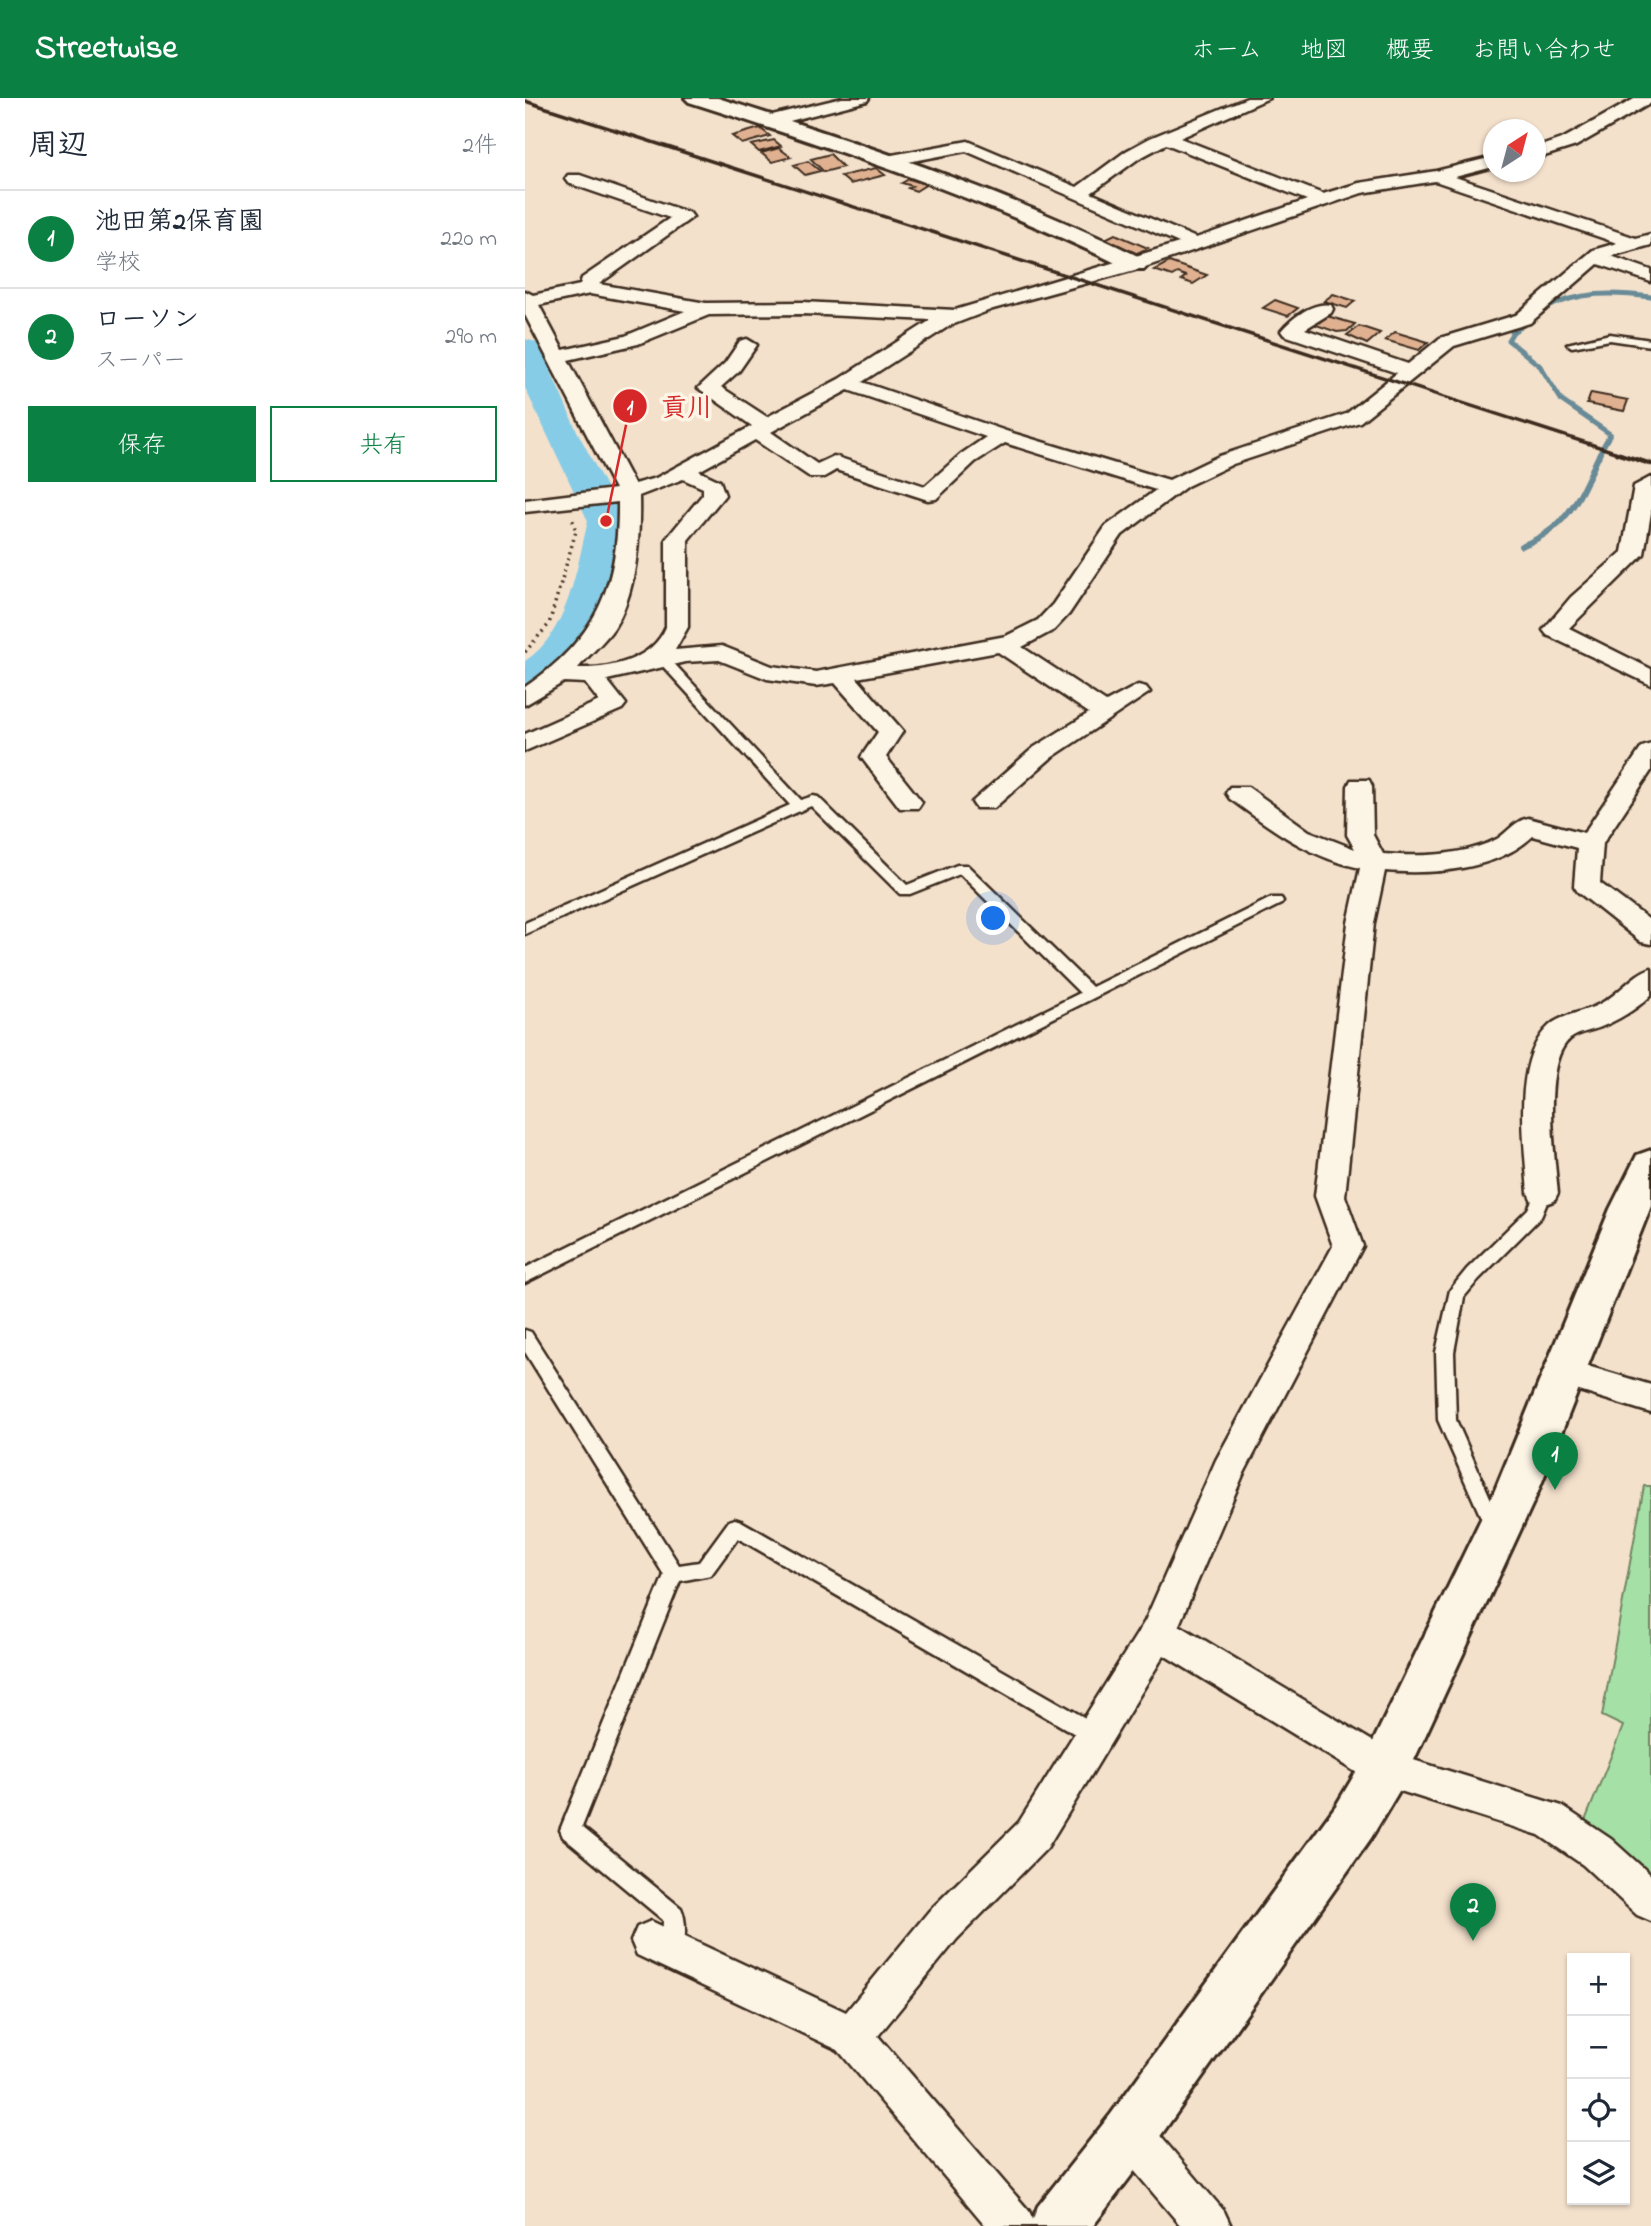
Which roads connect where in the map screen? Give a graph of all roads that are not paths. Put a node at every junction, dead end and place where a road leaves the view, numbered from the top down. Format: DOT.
graph roads {
  1 [pos="696,98"];
  2 [pos="860,98"];
  3 [pos="1261,98"];
  4 [pos="1648,98"];
  5 [pos="771,121"];
  6 [pos="1166,138"];
  7 [pos="1546,150"];
  8 [pos="887,161"];
  9 [pos="1483,164"];
  10 [pos="1436,176"];
  11 [pos="575,179"];
  12 [pos="1080,193"];
  13 [pos="1322,200"];
  14 [pos="1643,241"];
  15 [pos="1195,244"];
  16 [pos="1595,257"];
  17 [pos="1136,264"];
  18 [pos="1651,276"];
  19 [pos="590,288"];
  20 [pos="527,299"];
  21 [pos="706,309"];
  22 [pos="1324,309"];
  23 [pos="958,316"];
  24 [pos="1651,343"];
  25 [pos="1572,344"];
  26 [pos="747,345"];
  27 [pos="557,357"];
  28 [pos="1411,371"];
  29 [pos="846,383"];
  30 [pos="763,430"];
  31 [pos="1002,436"];
  32 [pos="684,472"];
  33 [pos="1651,483"];
  34 [pos="1172,488"];
  35 [pos="623,494"];
  36 [pos="525,506"];
  37 [pos="1002,644"];
  38 [pos="655,661"];
  39 [pos="840,674"];
  40 [pos="559,675"];
  41 [pos="592,676"];
  42 [pos="1651,678"];
  43 [pos="1138,692"];
  44 [pos="525,698"];
  45 [pos="1106,713"];
  46 [pos="525,743"];
  47 [pos="1651,752"];
  48 [pos="1360,786"];
  49 [pos="1239,793"];
  50 [pos="909,802"];
  51 [pos="985,802"];
  52 [pos="799,806"];
  53 [pos="1590,843"];
  54 [pos="1374,861"];
  55 [pos="1276,901"];
  56 [pos="525,929"];
  57 [pos="1651,935"];
  58 [pos="1651,978"];
  59 [pos="1090,994"];
  60 [pos="1651,1166"];
  61 [pos="1543,1192"];
  62 [pos="525,1276"];
  63 [pos="525,1337"];
  64 [pos="1564,1373"];
  65 [pos="1651,1399"];
  66 [pos="1496,1533"];
  67 [pos="674,1574"];
  68 [pos="1158,1632"];
  69 [pos="1094,1734"];
  70 [pos="1385,1769"];
  71 [pos="1651,1901"];
  72 [pos="662,1946"];
  73 [pos="852,2036"];
  74 [pos="1130,2133"];
  75 [pos="1014,2226"];
  76 [pos="1059,2226"];
  77 [pos="1209,2226"];
  1 -- 5 [label="street"];
  2 -- 5 [label="street"];
  3 -- 6 [label="street"];
  4 -- 7 [label="street"];
  5 -- 8 [label="street"];
  6 -- 12 [label="street"];
  6 -- 13 [label="street"];
  8 -- 12 [label="street"];
  8 -- 17 [label="street"];
  9 -- 10 [label="street"];
  10 -- 13 [label="street"];
  10 -- 14 [label="street"];
  11 -- 19 [label="street"];
  12 -- 15 [label="street"];
  13 -- 15 [label="street"];
  14 -- 16 [label="street"];
  15 -- 17 [label="street"];
  16 -- 18 [label="street"];
  16 -- 28 [label="street"];
  17 -- 23 [label="street"];
  19 -- 20 [label="street"];
  19 -- 21 [label="street"];
  20 -- 27 [label="street"];
  21 -- 23 [label="street"];
  21 -- 27 [label="street"];
  22 -- 28 [label="street"];
  23 -- 29 [label="street"];
  24 -- 25 [label="lane"];
  26 -- 30 [label="street"];
  27 -- 35 [label="street"];
  28 -- 34 [label="street"];
  29 -- 30 [label="street"];
  29 -- 31 [label="street"];
  30 -- 31 [label="street"];
  30 -- 32 [label="street"];
  31 -- 34 [label="street"];
  32 -- 35 [label="street"];
  32 -- 38 [label="street"];
  33 -- 42 [label="street"];
  34 -- 37 [label="street"];
  35 -- 36 [label="street"];
  35 -- 40 [label="street"];
  37 -- 39 [label="street"];
  37 -- 45 [label="street"];
  38 -- 39 [label="street"];
  38 -- 41 [label="street"];
  38 -- 52 [label="lane"];
  39 -- 50 [label="street"];
  40 -- 41 [label="street"];
  40 -- 44 [label="street"];
  41 -- 46 [label="street"];
  43 -- 45 [label="street"];
  45 -- 51 [label="street"];
  47 -- 53 [label="street"];
  48 -- 54 [label="street"];
  49 -- 54 [label="street"];
  52 -- 56 [label="lane"];
  52 -- 59 [label="lane"];
  53 -- 54 [label="street"];
  53 -- 57 [label="street"];
  54 -- 68 [label="street"];
  55 -- 59 [label="lane"];
  58 -- 61 [label="street"];
  59 -- 62 [label="lane"];
  60 -- 64 [label="street"];
  61 -- 66 [label="lane"];
  63 -- 67 [label="lane"];
  64 -- 65 [label="street"];
  64 -- 66 [label="street"];
  66 -- 70 [label="street"];
  67 -- 69 [label="lane"];
  67 -- 72 [label="lane"];
  68 -- 69 [label="street"];
  68 -- 70 [label="street"];
  69 -- 73 [label="street"];
  70 -- 71 [label="street"];
  70 -- 74 [label="street"];
  72 -- 73 [label="street"];
  73 -- 75 [label="street"];
  74 -- 76 [label="street"];
  74 -- 77 [label="street"];
}
